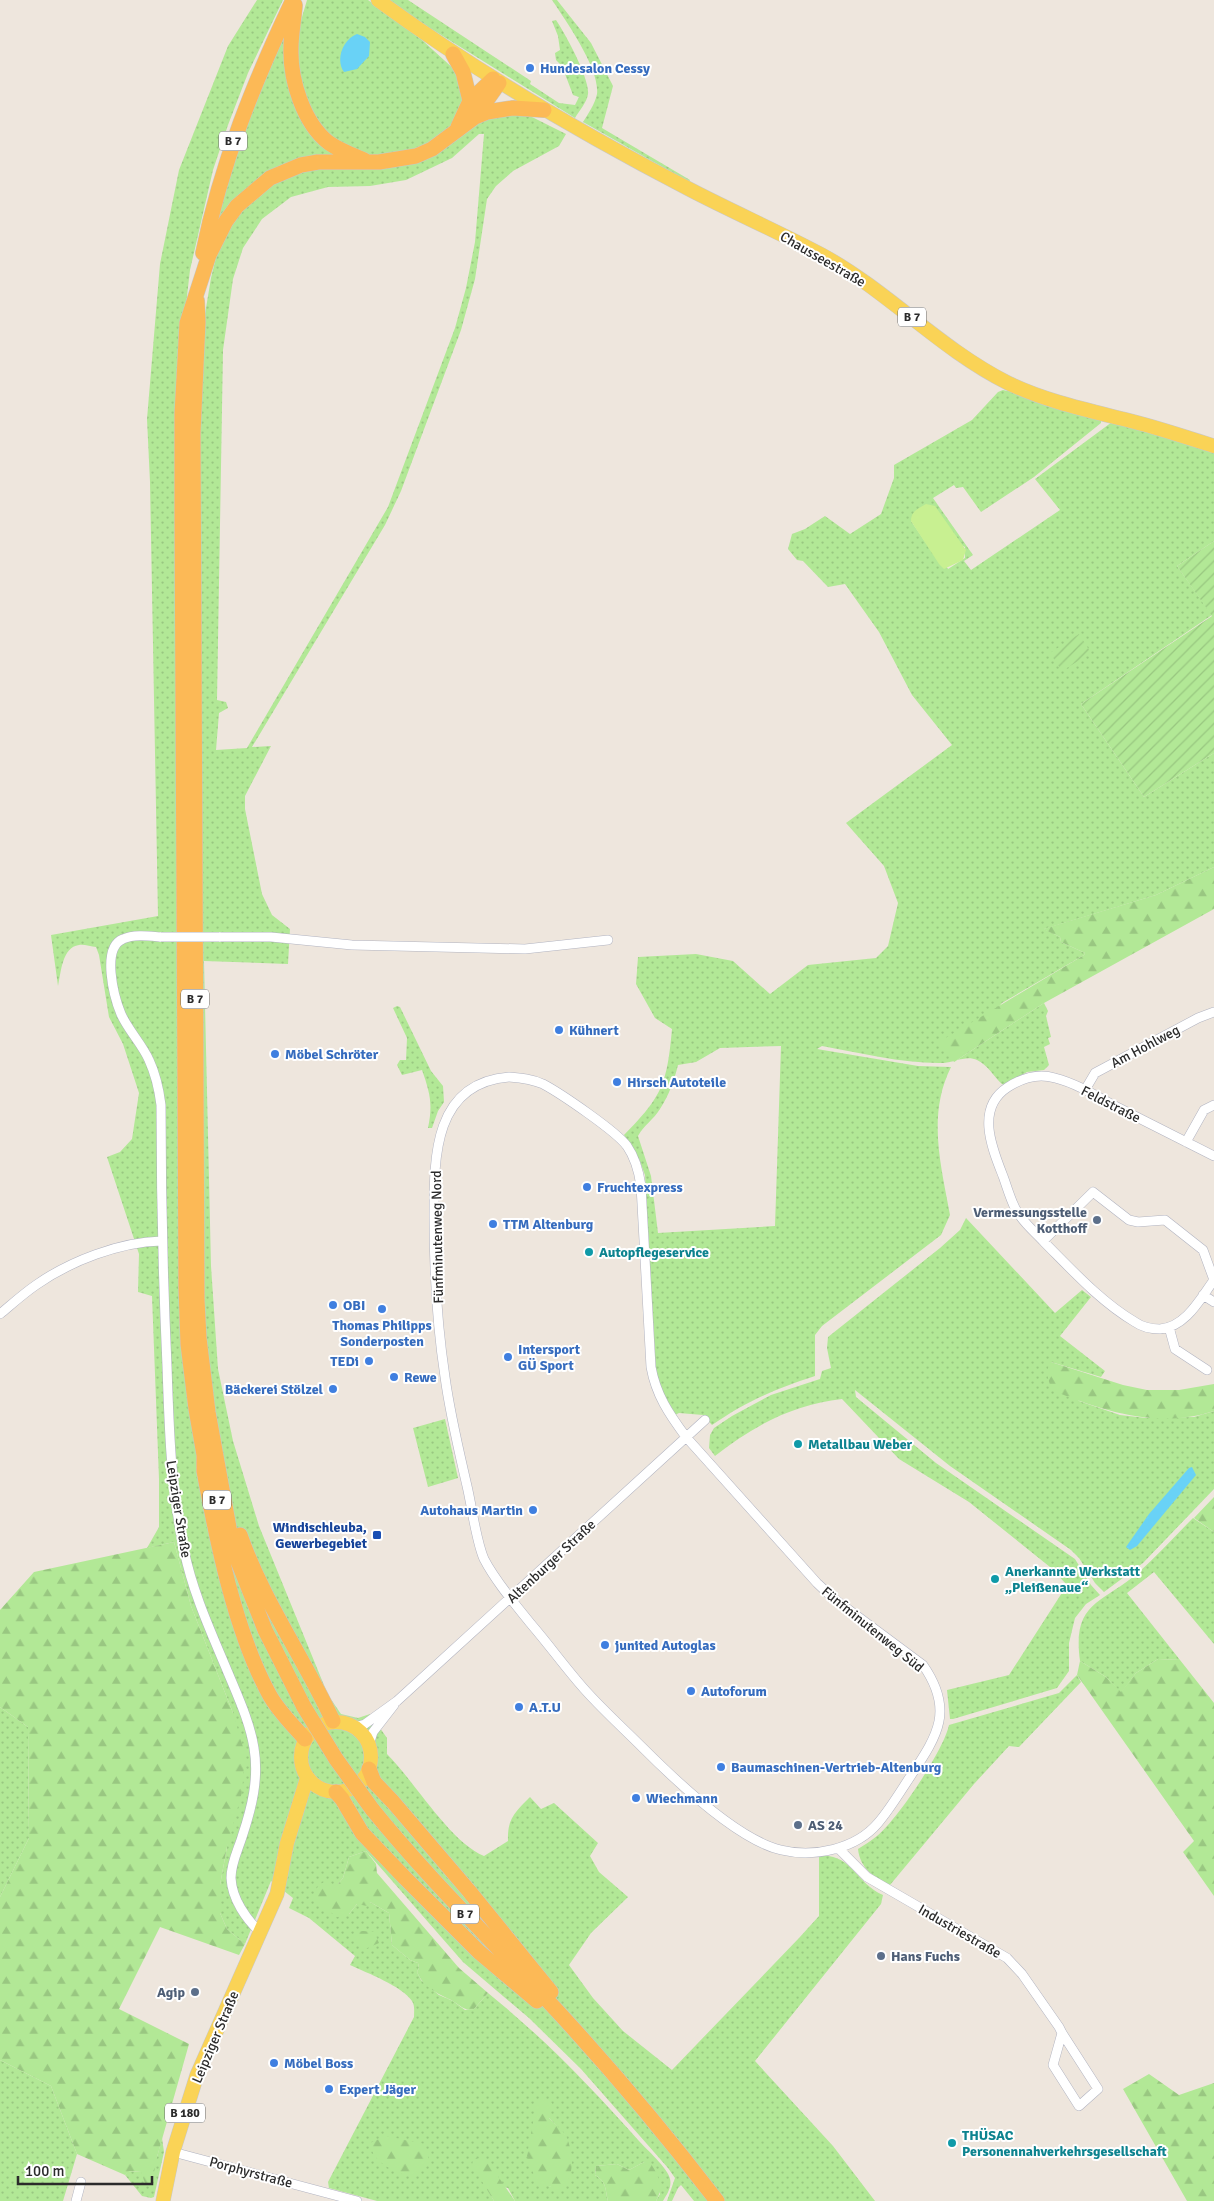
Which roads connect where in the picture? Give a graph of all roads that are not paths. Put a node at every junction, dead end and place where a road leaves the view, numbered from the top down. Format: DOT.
graph roads {
  1 [pos="294,0"];
  2 [pos="378,0"];
  3 [pos="453,54"];
  4 [pos="496,81"];
  5 [pos="470,101"];
  6 [pos="544,110"];
  7 [pos="475,117"];
  8 [pos="456,131"];
  9 [pos="368,162"];
  10 [pos="197,290"];
  11 [pos="1214,446"];
  12 [pos="608,940"];
  13 [pos="1214,1012"];
  14 [pos="1085,1090"];
  15 [pos="1214,1106"];
  16 [pos="1186,1142"];
  17 [pos="1214,1156"];
  18 [pos="161,1241"];
  19 [pos="1043,1241"];
  20 [pos="1214,1280"];
  21 [pos="1203,1295"];
  22 [pos="1214,1302"];
  23 [pos="0,1314"];
  24 [pos="1169,1327"];
  25 [pos="1207,1370"];
  26 [pos="705,1420"];
  27 [pos="686,1437"];
  28 [pos="204,1455"];
  29 [pos="226,1504"];
  30 [pos="232,1544"];
  31 [pos="511,1598"];
  32 [pos="397,1701"];
  33 [pos="332,1721"];
  34 [pos="355,1727"];
  35 [pos="305,1739"];
  36 [pos="369,1745"];
  37 [pos="369,1769"];
  38 [pos="307,1778"];
  39 [pos="330,1791"];
  40 [pos="292,1828"];
  41 [pos="838,1848"];
  42 [pos="261,1933"];
  43 [pos="562,2016"];
  44 [pos="1062,2033"];
  45 [pos="173,2152"];
  46 [pos="81,2182"];
  47 [pos="76,2201"];
  48 [pos="163,2201"];
  49 [pos="357,2201"];
  50 [pos="717,2201"];
  1 -- 9 [label="highway"];
  1 -- 10 [label="highway, B 7"];
  2 -- 3 [label="main road, B 7"];
  3 -- 4 [label="main road, B 7"];
  3 -- 5 [label="highway"];
  4 -- 5 [label="highway"];
  4 -- 6 [label="main road, B 7"];
  4 -- 7 [label="highway"];
  5 -- 8 [label="highway"];
  6 -- 7 [label="highway"];
  6 -- 11 [label="main road, Chausseestraße / B 7"];
  7 -- 8 [label="highway"];
  8 -- 9 [label="highway"];
  9 -- 10 [label="highway"];
  10 -- 28 [label="highway, B 7"];
  10 -- 29 [label="highway, B 7"];
  12 -- 18 [label="street, Leipziger Straße, bridge"];
  13 -- 14 [label="street, Am Hohlweg"];
  14 -- 16 [label="street, Feldstraße"];
  14 -- 19 [label="street, Feldstraße"];
  15 -- 16 [label="street"];
  16 -- 17 [label="street, Feldstraße"];
  18 -- 23 [label="street"];
  18 -- 42 [label="street, Leipziger Straße"];
  19 -- 20 [label="street"];
  19 -- 24 [label="street"];
  20 -- 21 [label="street"];
  21 -- 22 [label="street"];
  21 -- 24 [label="street"];
  24 -- 25 [label="street"];
  26 -- 27 [label="street, Altenburger Straße"];
  27 -- 31 [label="street, Altenburger Straße"];
  27 -- 31 [label="street, Fünfminutenweg Nord"];
  27 -- 41 [label="street, Fünfminutenweg Süd"];
  28 -- 30 [label="highway, B 7"];
  28 -- 35 [label="highway"];
  29 -- 30 [label="highway, B 7"];
  29 -- 33 [label="highway"];
  30 -- 43 [label="highway, B 7, bridge"];
  31 -- 32 [label="street, Altenburger Straße"];
  31 -- 41 [label="street, Fünfminutenweg Süd"];
  32 -- 34 [label="street, Altenburger Straße"];
  32 -- 36 [label="street, Altenburger Straße"];
  33 -- 34 [label="main road"];
  33 -- 35 [label="main road"];
  34 -- 36 [label="main road"];
  35 -- 38 [label="main road"];
  36 -- 37 [label="main road"];
  37 -- 39 [label="main road, B 180"];
  37 -- 43 [label="highway"];
  38 -- 39 [label="main road"];
  38 -- 40 [label="main road, Leipziger Straße / B 180"];
  39 -- 40 [label="main road, Leipziger Straße / B 180"];
  39 -- 43 [label="highway"];
  40 -- 42 [label="main road, Leipziger Straße / B 180"];
  41 -- 44 [label="street, Industriestraße"];
  42 -- 45 [label="main road, Leipziger Straße / B 180"];
  43 -- 50 [label="highway, B 7"];
  44 -- 44 [label="street, Industriestraße"];
  45 -- 48 [label="main road, Leipziger Straße / B 180"];
  45 -- 49 [label="street, Porphyrstraße"];
  46 -- 47 [label="street"];
}
